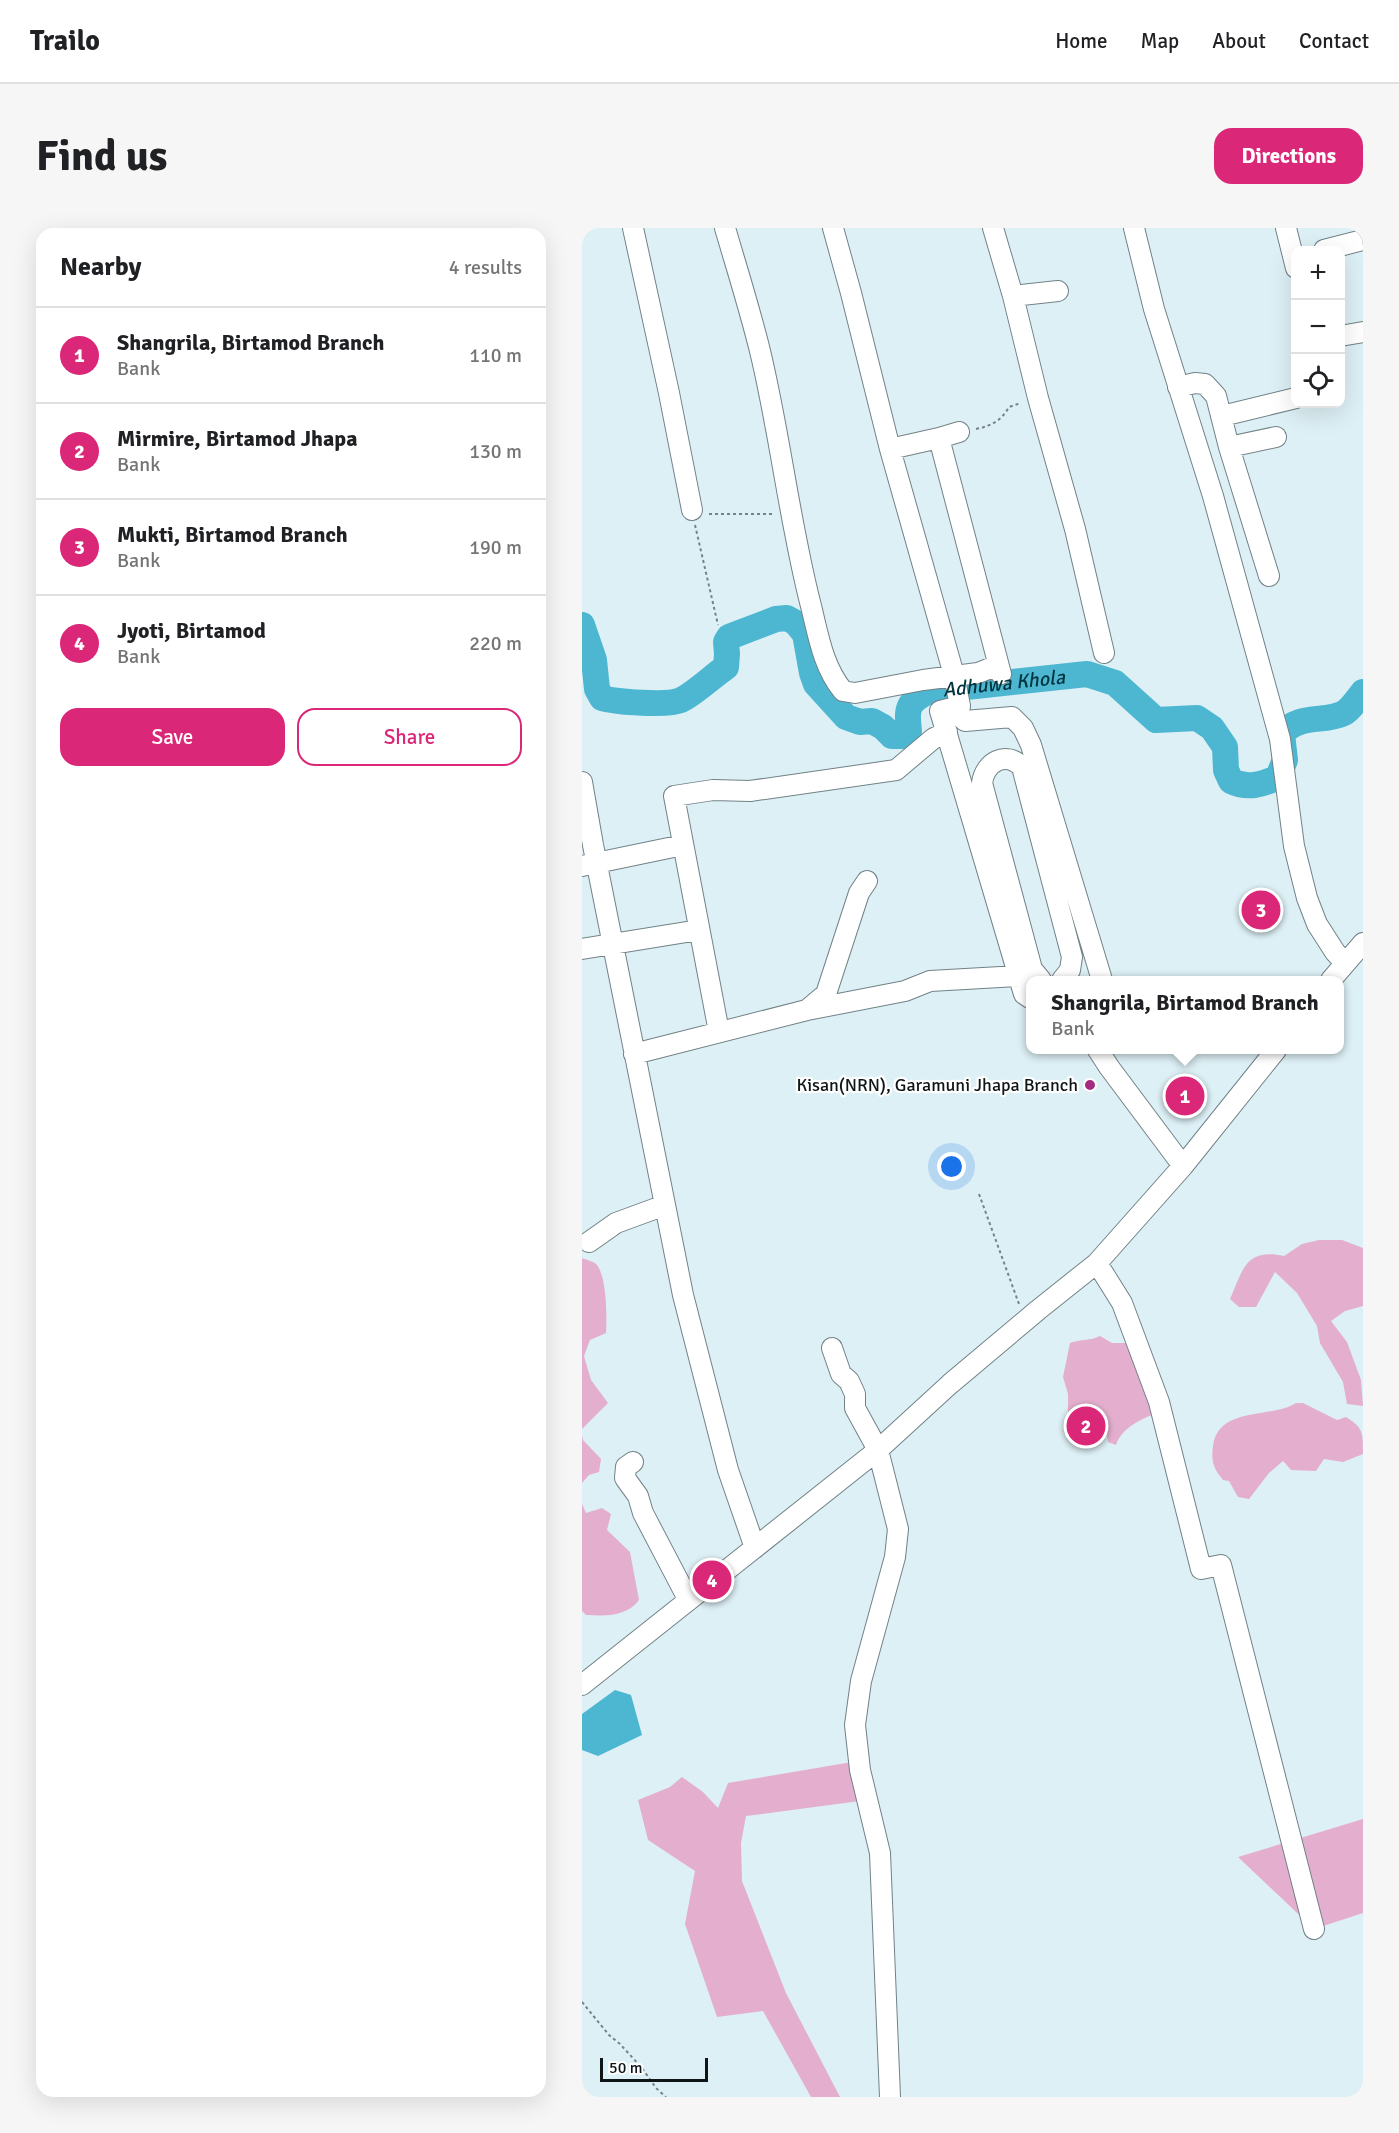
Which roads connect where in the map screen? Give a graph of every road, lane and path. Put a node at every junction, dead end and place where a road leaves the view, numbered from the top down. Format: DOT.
graph roads {
  1 [pos="633,228"];
  2 [pos="725,228"];
  3 [pos="833,228"];
  4 [pos="993,228"];
  5 [pos="1134,228"];
  6 [pos="1286,228"];
  7 [pos="1363,240"];
  8 [pos="1340,246"];
  9 [pos="1291,247"];
  10 [pos="1058,291"];
  11 [pos="1013,296"];
  12 [pos="1363,332"];
  13 [pos="1345,335"];
  14 [pos="1178,387"];
  15 [pos="1038,398"];
  16 [pos="1291,399"];
  17 [pos="1222,416"];
  18 [pos="959,432"];
  19 [pos="1276,437"];
  20 [pos="939,438"];
  21 [pos="1229,447"];
  22 [pos="890,449"];
  23 [pos="692,510"];
  24 [pos="790,513"];
  25 [pos="1269,576"];
  26 [pos="718,626"];
  27 [pos="1104,653"];
  28 [pos="954,677"];
  29 [pos="959,703"];
  30 [pos="947,732"];
  31 [pos="582,782"];
  32 [pos="684,845"];
  33 [pos="589,865"];
  34 [pos="867,881"];
  35 [pos="699,930"];
  36 [pos="613,944"];
  37 [pos="582,949"];
  38 [pos="1357,954"];
  39 [pos="1019,976"];
  40 [pos="1037,976"];
  41 [pos="1066,976"];
  42 [pos="1100,976"];
  43 [pos="1336,976"];
  44 [pos="1026,995"];
  45 [pos="807,1010"];
  46 [pos="719,1032"];
  47 [pos="634,1054"];
  48 [pos="1101,1054"];
  49 [pos="1273,1054"];
  50 [pos="1183,1166"];
  51 [pos="979,1194"];
  52 [pos="665,1205"];
  53 [pos="589,1242"];
  54 [pos="1097,1263"];
  55 [pos="1025,1321"];
  56 [pos="832,1348"];
  57 [pos="878,1450"];
  58 [pos="633,1462"];
  59 [pos="756,1548"];
  60 [pos="688,1599"];
  61 [pos="582,1685"];
  62 [pos="1314,1929"];
  63 [pos="582,2002"];
  64 [pos="666,2097"];
  65 [pos="890,2097"];
  1 -- 23 [label="street"];
  2 -- 24 [label="street"];
  3 -- 22 [label="street"];
  4 -- 11 [label="street"];
  5 -- 14 [label="street"];
  6 -- 9 [label="street"];
  7 -- 8 [label="street"];
  10 -- 11 [label="street"];
  11 -- 15 [label="street"];
  12 -- 13 [label="street"];
  14 -- 17 [label="street"];
  14 -- 38 [label="street"];
  15 -- 18 [label="path"];
  15 -- 27 [label="street"];
  16 -- 17 [label="street"];
  17 -- 21 [label="street"];
  18 -- 20 [label="street"];
  19 -- 21 [label="street"];
  20 -- 22 [label="street"];
  20 -- 28 [label="street"];
  21 -- 25 [label="street"];
  22 -- 28 [label="street"];
  23 -- 24 [label="path"];
  23 -- 26 [label="path"];
  24 -- 28 [label="street"];
  28 -- 29 [label="street"];
  29 -- 30 [label="street"];
  29 -- 42 [label="street"];
  30 -- 32 [label="street"];
  30 -- 39 [label="street"];
  31 -- 33 [label="street"];
  32 -- 33 [label="street"];
  32 -- 35 [label="street"];
  33 -- 36 [label="street"];
  34 -- 45 [label="street"];
  35 -- 36 [label="street"];
  35 -- 46 [label="street"];
  36 -- 37 [label="street"];
  36 -- 47 [label="street"];
  38 -- 43 [label="street"];
  39 -- 44 [label="street"];
  39 -- 45 [label="street"];
  40 -- 41 [label="street"];
  45 -- 46 [label="street"];
  46 -- 47 [label="street"];
  47 -- 52 [label="street"];
  48 -- 50 [label="street"];
  49 -- 50 [label="street"];
  50 -- 54 [label="street"];
  51 -- 55 [label="path"];
  52 -- 53 [label="street"];
  52 -- 59 [label="street"];
  54 -- 55 [label="street"];
  54 -- 62 [label="street"];
  55 -- 57 [label="street"];
  56 -- 57 [label="street"];
  57 -- 59 [label="street"];
  57 -- 65 [label="street"];
  58 -- 60 [label="street"];
  59 -- 60 [label="street"];
  60 -- 61 [label="street"];
  63 -- 64 [label="path"];
}
